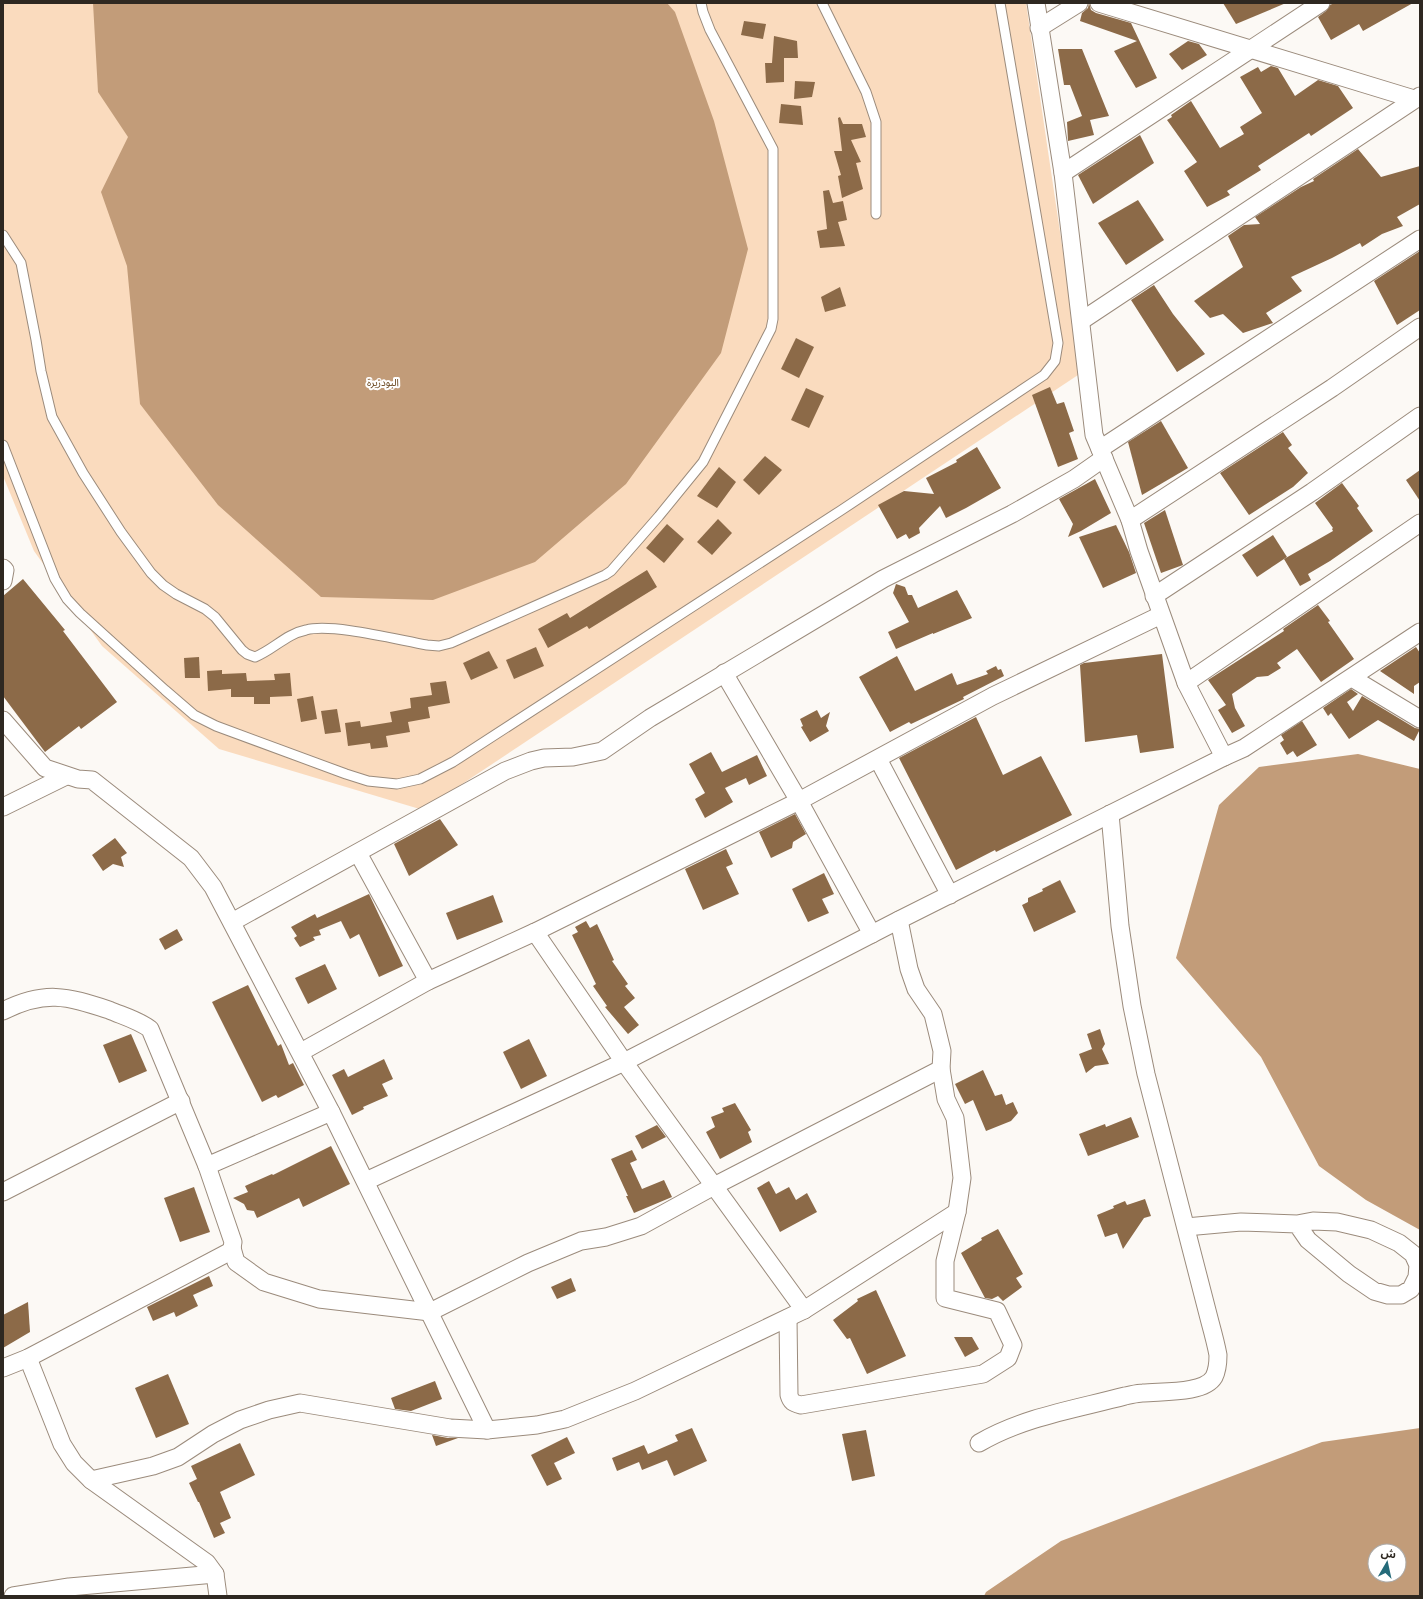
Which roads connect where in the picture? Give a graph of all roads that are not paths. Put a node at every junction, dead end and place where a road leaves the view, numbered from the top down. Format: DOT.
graph roads {
  1 [pos="701,3"];
  2 [pos="822,3"];
  3 [pos="1000,3"];
  4 [pos="1036,3"];
  5 [pos="1079,3"];
  6 [pos="1099,3"];
  7 [pos="1321,3"];
  8 [pos="1039,28"];
  9 [pos="1250,50"];
  10 [pos="1417,98"];
  11 [pos="1063,173"];
  12 [pos="876,214"];
  13 [pos="3,235"];
  14 [pos="1420,239"];
  15 [pos="1081,321"];
  16 [pos="1420,327"];
  17 [pos="1420,416"];
  18 [pos="3,445"];
  19 [pos="1102,453"];
  20 [pos="1130,520"];
  21 [pos="1420,523"];
  22 [pos="3,568"];
  23 [pos="3,581"];
  24 [pos="1154,596"];
  25 [pos="1161,615"];
  26 [pos="1420,632"];
  27 [pos="724,673"];
  28 [pos="1352,678"];
  29 [pos="1186,683"];
  30 [pos="1420,719"];
  31 [pos="3,720"];
  32 [pos="1224,757"];
  33 [pos="878,759"];
  34 [pos="66,776"];
  35 [pos="799,801"];
  36 [pos="3,807"];
  37 [pos="1110,814"];
  38 [pos="358,853"];
  39 [pos="950,895"];
  40 [pos="899,920"];
  41 [pos="232,922"];
  42 [pos="535,932"];
  43 [pos="872,934"];
  44 [pos="428,981"];
  45 [pos="3,1011"];
  46 [pos="301,1052"];
  47 [pos="624,1062"];
  48 [pos="941,1069"];
  49 [pos="181,1101"];
  50 [pos="331,1112"];
  51 [pos="207,1166"];
  52 [pos="366,1181"];
  53 [pos="714,1186"];
  54 [pos="3,1192"];
  55 [pos="957,1212"];
  56 [pos="1297,1224"];
  57 [pos="1186,1227"];
  58 [pos="232,1248"];
  59 [pos="804,1310"];
  60 [pos="430,1312"];
  61 [pos="788,1318"];
  62 [pos="28,1358"];
  63 [pos="3,1368"];
  64 [pos="487,1430"];
  65 [pos="979,1443"];
  66 [pos="91,1480"];
  67 [pos="215,1574"];
  68 [pos="69,1591"];
  69 [pos="14,1596"];
  70 [pos="218,1596"];
  1 -- 13 [label="lane"];
  2 -- 12 [label="lane"];
  3 -- 18 [label="lane"];
  4 -- 8 [label="street"];
  5 -- 8 [label="street"];
  6 -- 9 [label="street"];
  7 -- 9 [label="street"];
  8 -- 11 [label="street"];
  9 -- 10 [label="street"];
  9 -- 11 [label="street"];
  10 -- 15 [label="street"];
  11 -- 15 [label="street"];
  14 -- 19 [label="street"];
  15 -- 19 [label="street"];
  16 -- 20 [label="street"];
  17 -- 24 [label="street"];
  19 -- 20 [label="street"];
  19 -- 27 [label="street"];
  20 -- 24 [label="street"];
  21 -- 29 [label="street"];
  22 -- 23 [label="street"];
  24 -- 25 [label="street"];
  25 -- 29 [label="street"];
  25 -- 33 [label="street"];
  26 -- 28 [label="street"];
  27 -- 35 [label="street"];
  27 -- 38 [label="street"];
  28 -- 30 [label="street"];
  28 -- 32 [label="street"];
  29 -- 32 [label="street"];
  31 -- 34 [label="street"];
  32 -- 37 [label="street"];
  33 -- 35 [label="street"];
  33 -- 39 [label="street"];
  34 -- 36 [label="street"];
  34 -- 41 [label="street"];
  35 -- 42 [label="street"];
  35 -- 43 [label="street"];
  37 -- 39 [label="street"];
  37 -- 57 [label="street"];
  38 -- 41 [label="street"];
  38 -- 44 [label="street"];
  39 -- 40 [label="street"];
  40 -- 43 [label="street"];
  40 -- 48 [label="street"];
  41 -- 46 [label="street"];
  42 -- 44 [label="street"];
  42 -- 47 [label="street"];
  43 -- 47 [label="street"];
  44 -- 46 [label="street"];
  45 -- 49 [label="street"];
  46 -- 50 [label="street"];
  47 -- 52 [label="street"];
  47 -- 53 [label="street"];
  48 -- 53 [label="street"];
  48 -- 55 [label="street"];
  49 -- 51 [label="street"];
  49 -- 54 [label="street"];
  50 -- 51 [label="street"];
  50 -- 52 [label="street"];
  51 -- 58 [label="street"];
  52 -- 60 [label="street"];
  53 -- 59 [label="street"];
  53 -- 60 [label="street"];
  55 -- 59 [label="street"];
  55 -- 61 [label="street"];
  56 -- 56 [label="street"];
  56 -- 57 [label="street"];
  57 -- 65 [label="street"];
  58 -- 60 [label="street"];
  58 -- 62 [label="street"];
  59 -- 61 [label="street"];
  60 -- 64 [label="street"];
  61 -- 64 [label="street"];
  62 -- 63 [label="street"];
  62 -- 66 [label="street"];
  64 -- 66 [label="street"];
  66 -- 67 [label="street"];
  67 -- 68 [label="street"];
  67 -- 70 [label="street"];
  68 -- 69 [label="street"];
}
